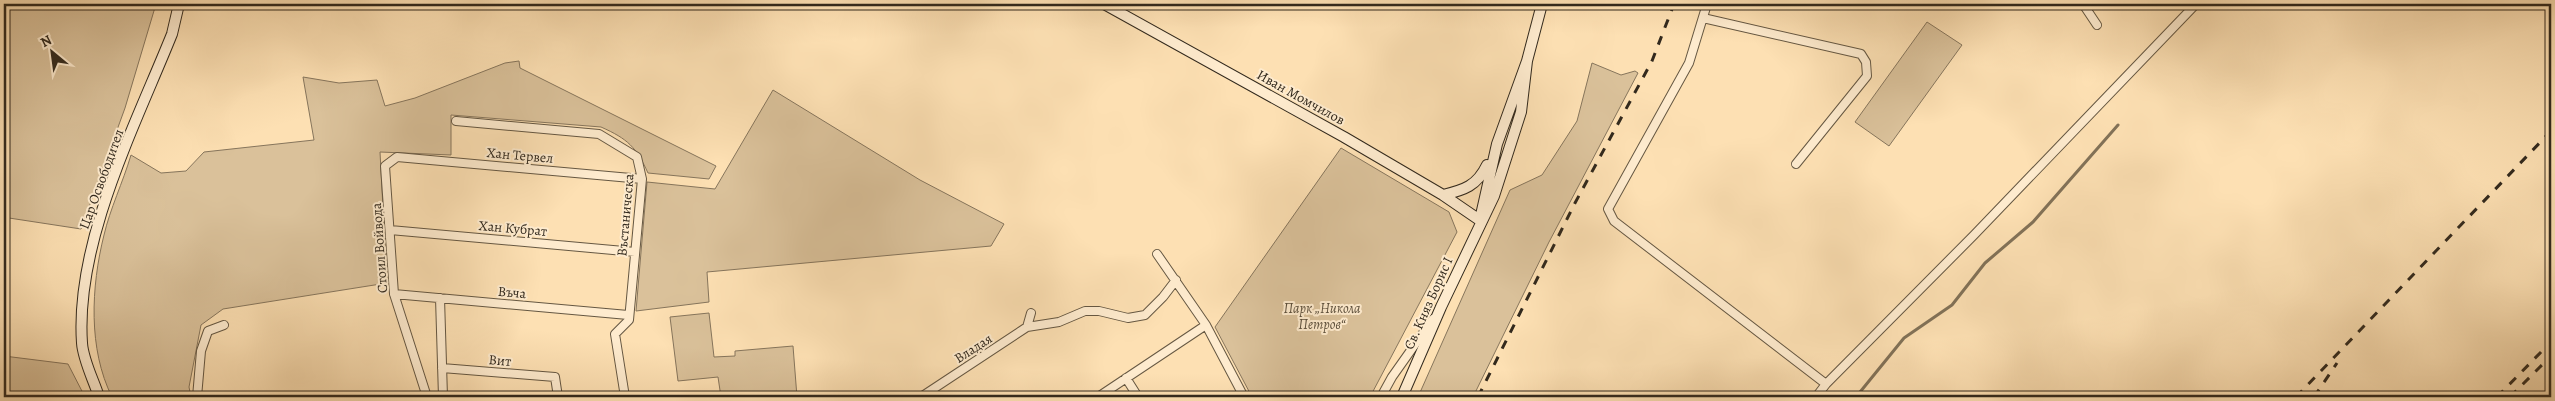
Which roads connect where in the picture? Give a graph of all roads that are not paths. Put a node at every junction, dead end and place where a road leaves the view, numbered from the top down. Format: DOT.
graph roads {
  1 [pos="178,4"];
  2 [pos="1104,4"];
  3 [pos="1542,4"];
  4 [pos="1707,4"];
  5 [pos="2083,4"];
  6 [pos="2196,4"];
  7 [pos="1702,18"];
  8 [pos="2097,25"];
  9 [pos="1527,61"];
  10 [pos="456,121"];
  11 [pos="1497,144"];
  12 [pos="396,157"];
  13 [pos="1796,164"];
  14 [pos="642,179"];
  15 [pos="1443,195"];
  16 [pos="1481,221"];
  17 [pos="390,230"];
  18 [pos="635,252"];
  19 [pos="1157,254"];
  20 [pos="1176,280"];
  21 [pos="394,294"];
  22 [pos="440,298"];
  23 [pos="1441,307"];
  24 [pos="1031,313"];
  25 [pos="628,315"];
  26 [pos="224,325"];
  27 [pos="1206,325"];
  28 [pos="1027,327"];
  29 [pos="442,368"];
  30 [pos="1126,378"];
  31 [pos="1826,384"];
  32 [pos="100,397"];
  33 [pos="197,397"];
  34 [pos="427,397"];
  35 [pos="443,397"];
  36 [pos="558,397"];
  37 [pos="620,397"];
  38 [pos="625,397"];
  39 [pos="921,397"];
  40 [pos="1098,397"];
  41 [pos="1138,397"];
  42 [pos="1244,397"];
  43 [pos="1381,397"];
  44 [pos="1402,397"];
  45 [pos="1816,397"];
  1 -- 32 [label="street, Цар Освободител"];
  2 -- 15 [label="street, Иван Момчилов"];
  3 -- 9 [label="street, Св. Княз Борис I"];
  4 -- 7 [label="street"];
  5 -- 8 [label="street"];
  6 -- 31 [label="street"];
  7 -- 13 [label="street"];
  7 -- 31 [label="street"];
  9 -- 11 [label="street, Св. Княз Борис I"];
  9 -- 16 [label="street, Св. Княз Борис I"];
  10 -- 14 [label="street, Въстаническа"];
  11 -- 15 [label="street"];
  11 -- 16 [label="street, Св. Княз Борис I"];
  12 -- 14 [label="street, Хан Тервел"];
  12 -- 17 [label="street, Стоил Войвода"];
  14 -- 18 [label="street, Въстаническа"];
  15 -- 16 [label="street, Иван Момчилов"];
  16 -- 23 [label="street, Св. Княз Борис I"];
  17 -- 18 [label="street, Хан Кубрат"];
  17 -- 21 [label="street, Стоил Войвода"];
  18 -- 25 [label="street, Въстаническа"];
  19 -- 20 [label="street"];
  20 -- 27 [label="street"];
  20 -- 28 [label="street"];
  21 -- 22 [label="street, Въча"];
  21 -- 34 [label="street, Стоил Войвода"];
  22 -- 25 [label="street, Въча"];
  22 -- 29 [label="street"];
  23 -- 43 [label="street"];
  23 -- 44 [label="street, Св. Княз Борис I"];
  24 -- 28 [label="street"];
  25 -- 38 [label="street, Въстаническа"];
  26 -- 33 [label="street"];
  27 -- 30 [label="street"];
  27 -- 42 [label="street"];
  28 -- 39 [label="street, Владая"];
  29 -- 35 [label="street"];
  29 -- 36 [label="street, Вит"];
  30 -- 40 [label="street"];
  30 -- 41 [label="street"];
  31 -- 45 [label="street"];
  37 -- 38 [label="street"];
}
